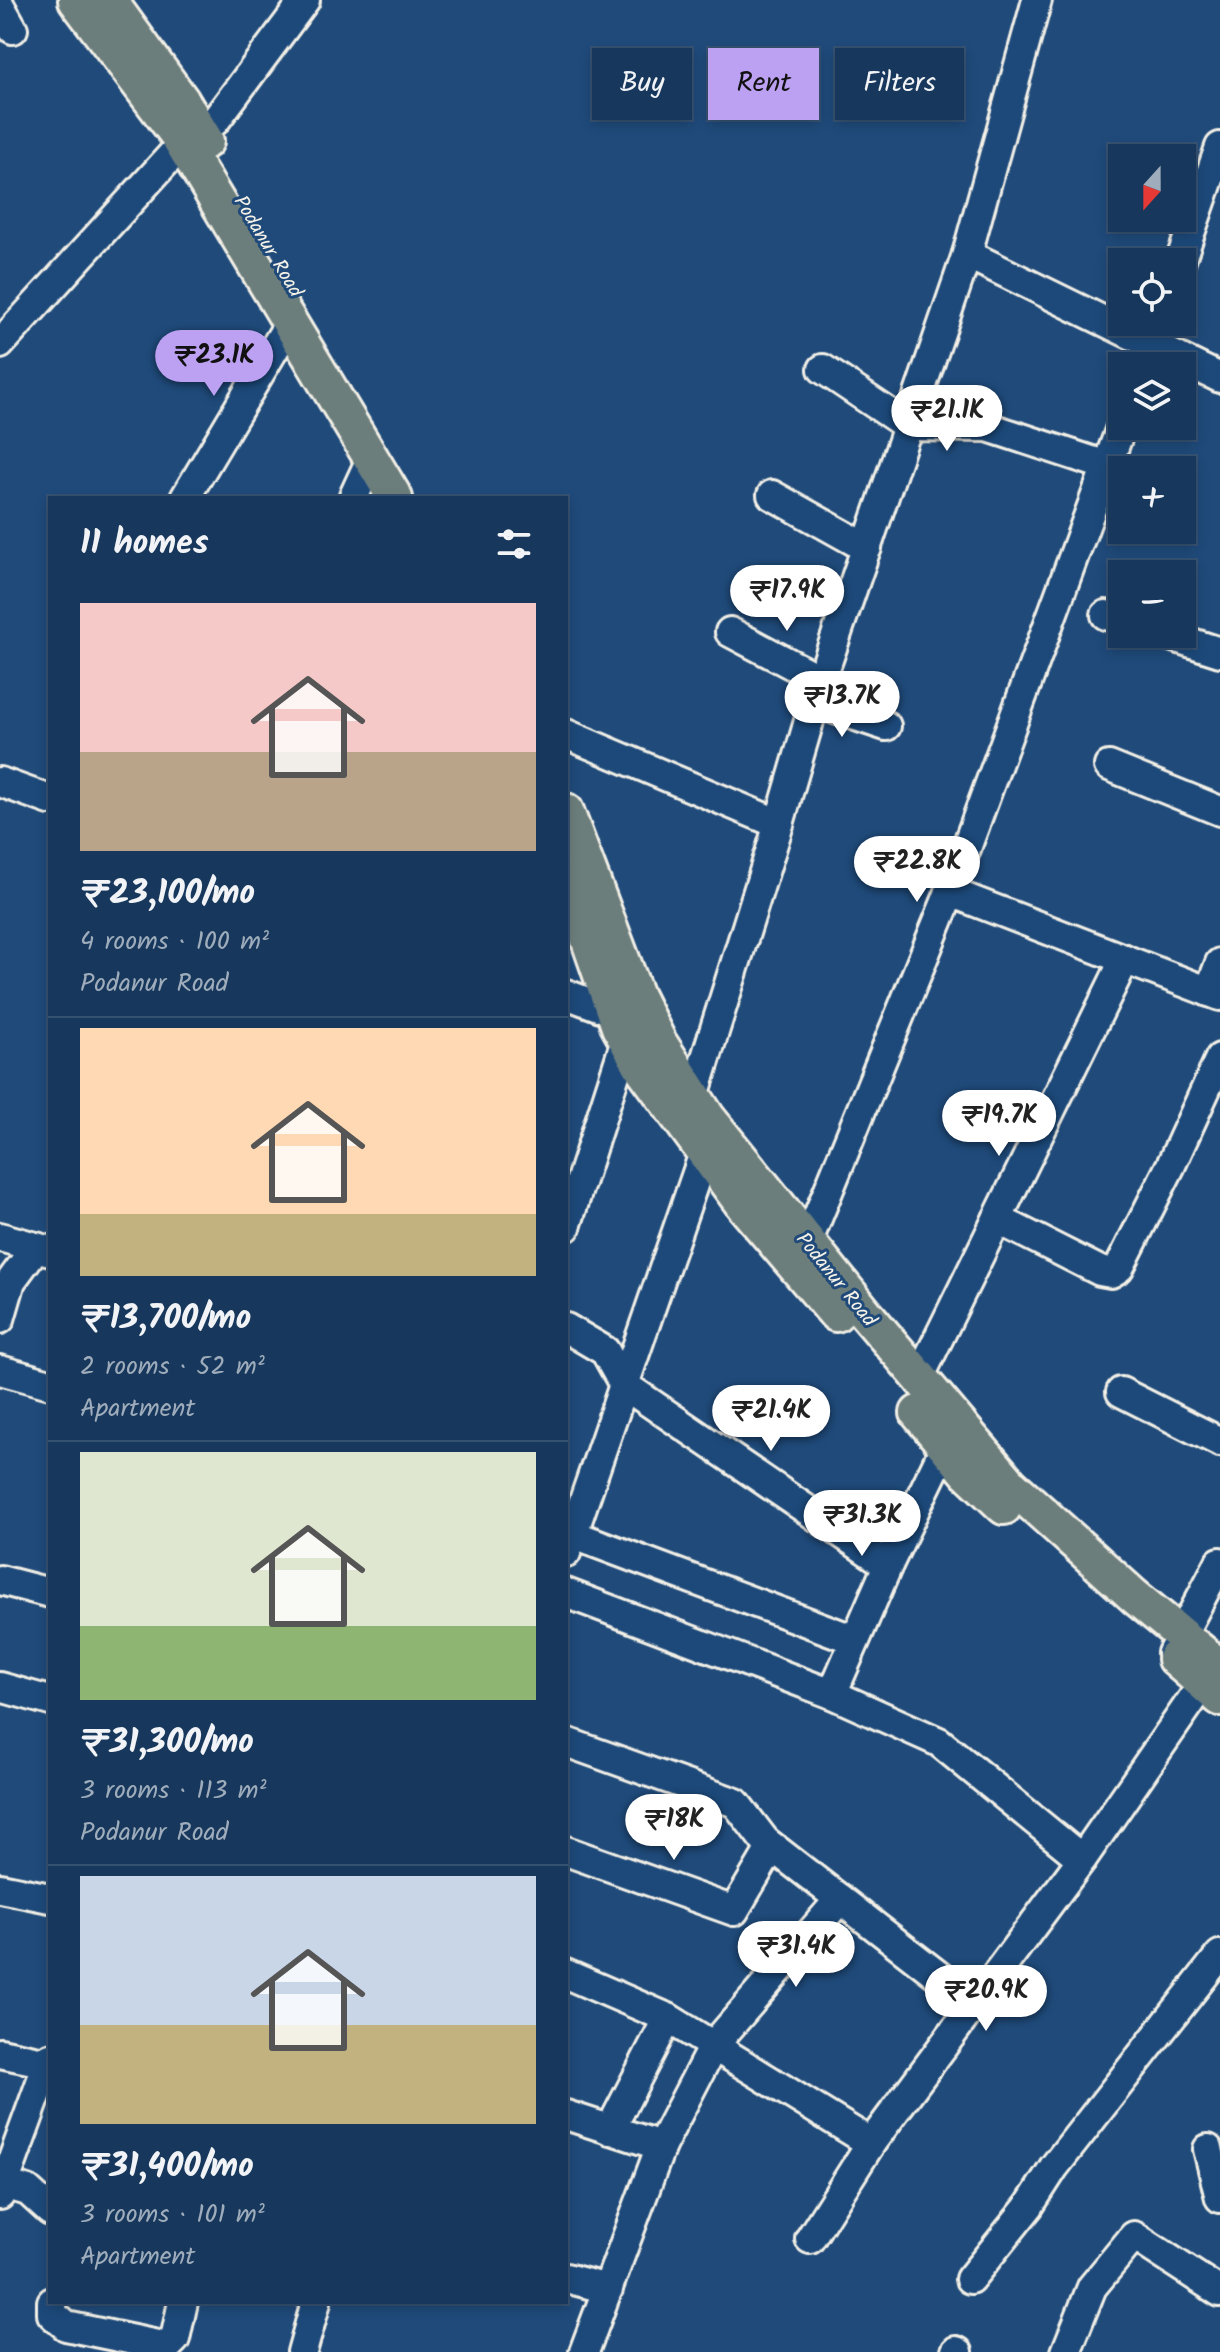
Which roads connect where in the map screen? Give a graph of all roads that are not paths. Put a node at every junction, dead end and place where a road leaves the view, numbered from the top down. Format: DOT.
graph roads {
  1 [pos="76,0"];
  2 [pos="109,0"];
  3 [pos="305,0"];
  4 [pos="1037,0"];
  5 [pos="191,138"];
  6 [pos="1220,147"];
  7 [pos="1185,248"];
  8 [pos="967,254"];
  9 [pos="289,324"];
  10 [pos="0,344"];
  11 [pos="1152,344"];
  12 [pos="823,369"];
  13 [pos="1220,378"];
  14 [pos="908,426"];
  15 [pos="1117,440"];
  16 [pos="371,459"];
  17 [pos="1107,466"];
  18 [pos="772,495"];
  19 [pos="186,496"];
  20 [pos="354,496"];
  21 [pos="394,496"];
  22 [pos="418,496"];
  23 [pos="867,548"];
  24 [pos="730,632"];
  25 [pos="1196,644"];
  26 [pos="1220,652"];
  27 [pos="818,691"];
  28 [pos="886,726"];
  29 [pos="568,735"];
  30 [pos="1109,766"];
  31 [pos="0,782"];
  32 [pos="48,799"];
  33 [pos="1220,811"];
  34 [pos="568,816"];
  35 [pos="779,824"];
  36 [pos="568,882"];
  37 [pos="950,892"];
  38 [pos="1125,959"];
  39 [pos="1220,963"];
  40 [pos="1214,994"];
  41 [pos="568,995"];
  42 [pos="620,1026"];
  43 [pos="1220,1058"];
  44 [pos="694,1096"];
  45 [pos="714,1145"];
  46 [pos="997,1219"];
  47 [pos="568,1220"];
  48 [pos="0,1237"];
  49 [pos="807,1243"];
  50 [pos="43,1249"];
  51 [pos="0,1319"];
  52 [pos="568,1329"];
  53 [pos="0,1370"];
  54 [pos="919,1378"];
  55 [pos="48,1383"];
  56 [pos="624,1385"];
  57 [pos="1121,1392"];
  58 [pos="1220,1442"];
  59 [pos="945,1447"];
  60 [pos="568,1540"];
  61 [pos="1220,1562"];
  62 [pos="888,1565"];
  63 [pos="0,1580"];
  64 [pos="48,1592"];
  65 [pos="568,1594"];
  66 [pos="855,1640"];
  67 [pos="1176,1646"];
  68 [pos="1216,1679"];
  69 [pos="0,1687"];
  70 [pos="832,1694"];
  71 [pos="48,1700"];
  72 [pos="568,1743"];
  73 [pos="772,1847"];
  74 [pos="568,1852"];
  75 [pos="1082,1859"];
  76 [pos="0,1888"];
  77 [pos="48,1898"];
  78 [pos="840,1899"];
  79 [pos="1220,1955"];
  80 [pos="568,1975"];
  81 [pos="975,2004"];
  82 [pos="668,2018"];
  83 [pos="713,2046"];
  84 [pos="0,2053"];
  85 [pos="48,2061"];
  86 [pos="48,2064"];
  87 [pos="568,2116"];
  88 [pos="610,2130"];
  89 [pos="871,2143"];
  90 [pos="661,2146"];
  91 [pos="1208,2149"];
  92 [pos="2,2189"];
  93 [pos="1220,2198"];
  94 [pos="48,2209"];
  95 [pos="810,2239"];
  96 [pos="568,2279"];
  97 [pos="970,2279"];
  98 [pos="608,2289"];
  99 [pos="1220,2292"];
  100 [pos="183,2304"];
  101 [pos="315,2304"];
  102 [pos="53,2306"];
  103 [pos="302,2352"];
  104 [pos="584,2352"];
  105 [pos="1066,2352"];
  1 -- 5 [label="main road"];
  2 -- 5 [label="main road, Podanur Road"];
  3 -- 5 [label="street"];
  4 -- 8 [label="street"];
  5 -- 9 [label="main road"];
  5 -- 10 [label="street"];
  5 -- 22 [label="main road, Podanur Road"];
  6 -- 7 [label="street"];
  8 -- 11 [label="street"];
  8 -- 14 [label="street"];
  9 -- 16 [label="main road"];
  9 -- 19 [label="street"];
  11 -- 13 [label="street"];
  12 -- 14 [label="street"];
  14 -- 17 [label="street"];
  14 -- 23 [label="street"];
  15 -- 17 [label="street"];
  16 -- 20 [label="street"];
  16 -- 21 [label="main road"];
  17 -- 37 [label="street"];
  18 -- 23 [label="street"];
  23 -- 27 [label="street"];
  24 -- 27 [label="street"];
  25 -- 26 [label="street"];
  27 -- 28 [label="street"];
  27 -- 35 [label="street"];
  29 -- 35 [label="street"];
  30 -- 33 [label="street"];
  31 -- 32 [label="street"];
  34 -- 44 [label="main road, Podanur Road"];
  35 -- 44 [label="street"];
  36 -- 42 [label="main road"];
  37 -- 38 [label="street"];
  37 -- 49 [label="street"];
  38 -- 40 [label="street"];
  38 -- 46 [label="street"];
  39 -- 40 [label="street"];
  41 -- 42 [label="street"];
  42 -- 45 [label="main road"];
  42 -- 47 [label="street"];
  43 -- 46 [label="street"];
  44 -- 45 [label="main road, Podanur Road"];
  45 -- 49 [label="main road, Podanur Road"];
  45 -- 56 [label="street"];
  45 -- 59 [label="main road"];
  46 -- 54 [label="street"];
  48 -- 50 [label="street"];
  49 -- 54 [label="main road, Podanur Road"];
  50 -- 51 [label="street"];
  52 -- 56 [label="street"];
  53 -- 55 [label="street"];
  54 -- 67 [label="main road, Podanur Road"];
  56 -- 60 [label="street"];
  56 -- 62 [label="street"];
  57 -- 58 [label="street"];
  59 -- 62 [label="street"];
  59 -- 67 [label="main road"];
  60 -- 66 [label="street"];
  61 -- 67 [label="street"];
  62 -- 66 [label="street"];
  63 -- 64 [label="street"];
  65 -- 70 [label="street"];
  66 -- 70 [label="street"];
  67 -- 68 [label="main road"];
  68 -- 75 [label="street"];
  69 -- 71 [label="street"];
  70 -- 75 [label="street"];
  72 -- 73 [label="street"];
  73 -- 74 [label="street"];
  73 -- 78 [label="street"];
  75 -- 81 [label="street"];
  76 -- 77 [label="street"];
  78 -- 81 [label="street"];
  78 -- 83 [label="street"];
  79 -- 97 [label="street"];
  80 -- 82 [label="street"];
  81 -- 89 [label="street"];
  82 -- 83 [label="street"];
  82 -- 88 [label="street"];
  83 -- 89 [label="street"];
  83 -- 90 [label="street"];
  84 -- 85 [label="street"];
  86 -- 92 [label="street"];
  87 -- 88 [label="street"];
  88 -- 90 [label="street"];
  89 -- 95 [label="street"];
  90 -- 98 [label="street"];
  91 -- 93 [label="street"];
  92 -- 94 [label="street"];
  96 -- 98 [label="street"];
  98 -- 104 [label="street"];
  99 -- 105 [label="street"];
  100 -- 102 [label="street"];
  101 -- 103 [label="street"];
}
